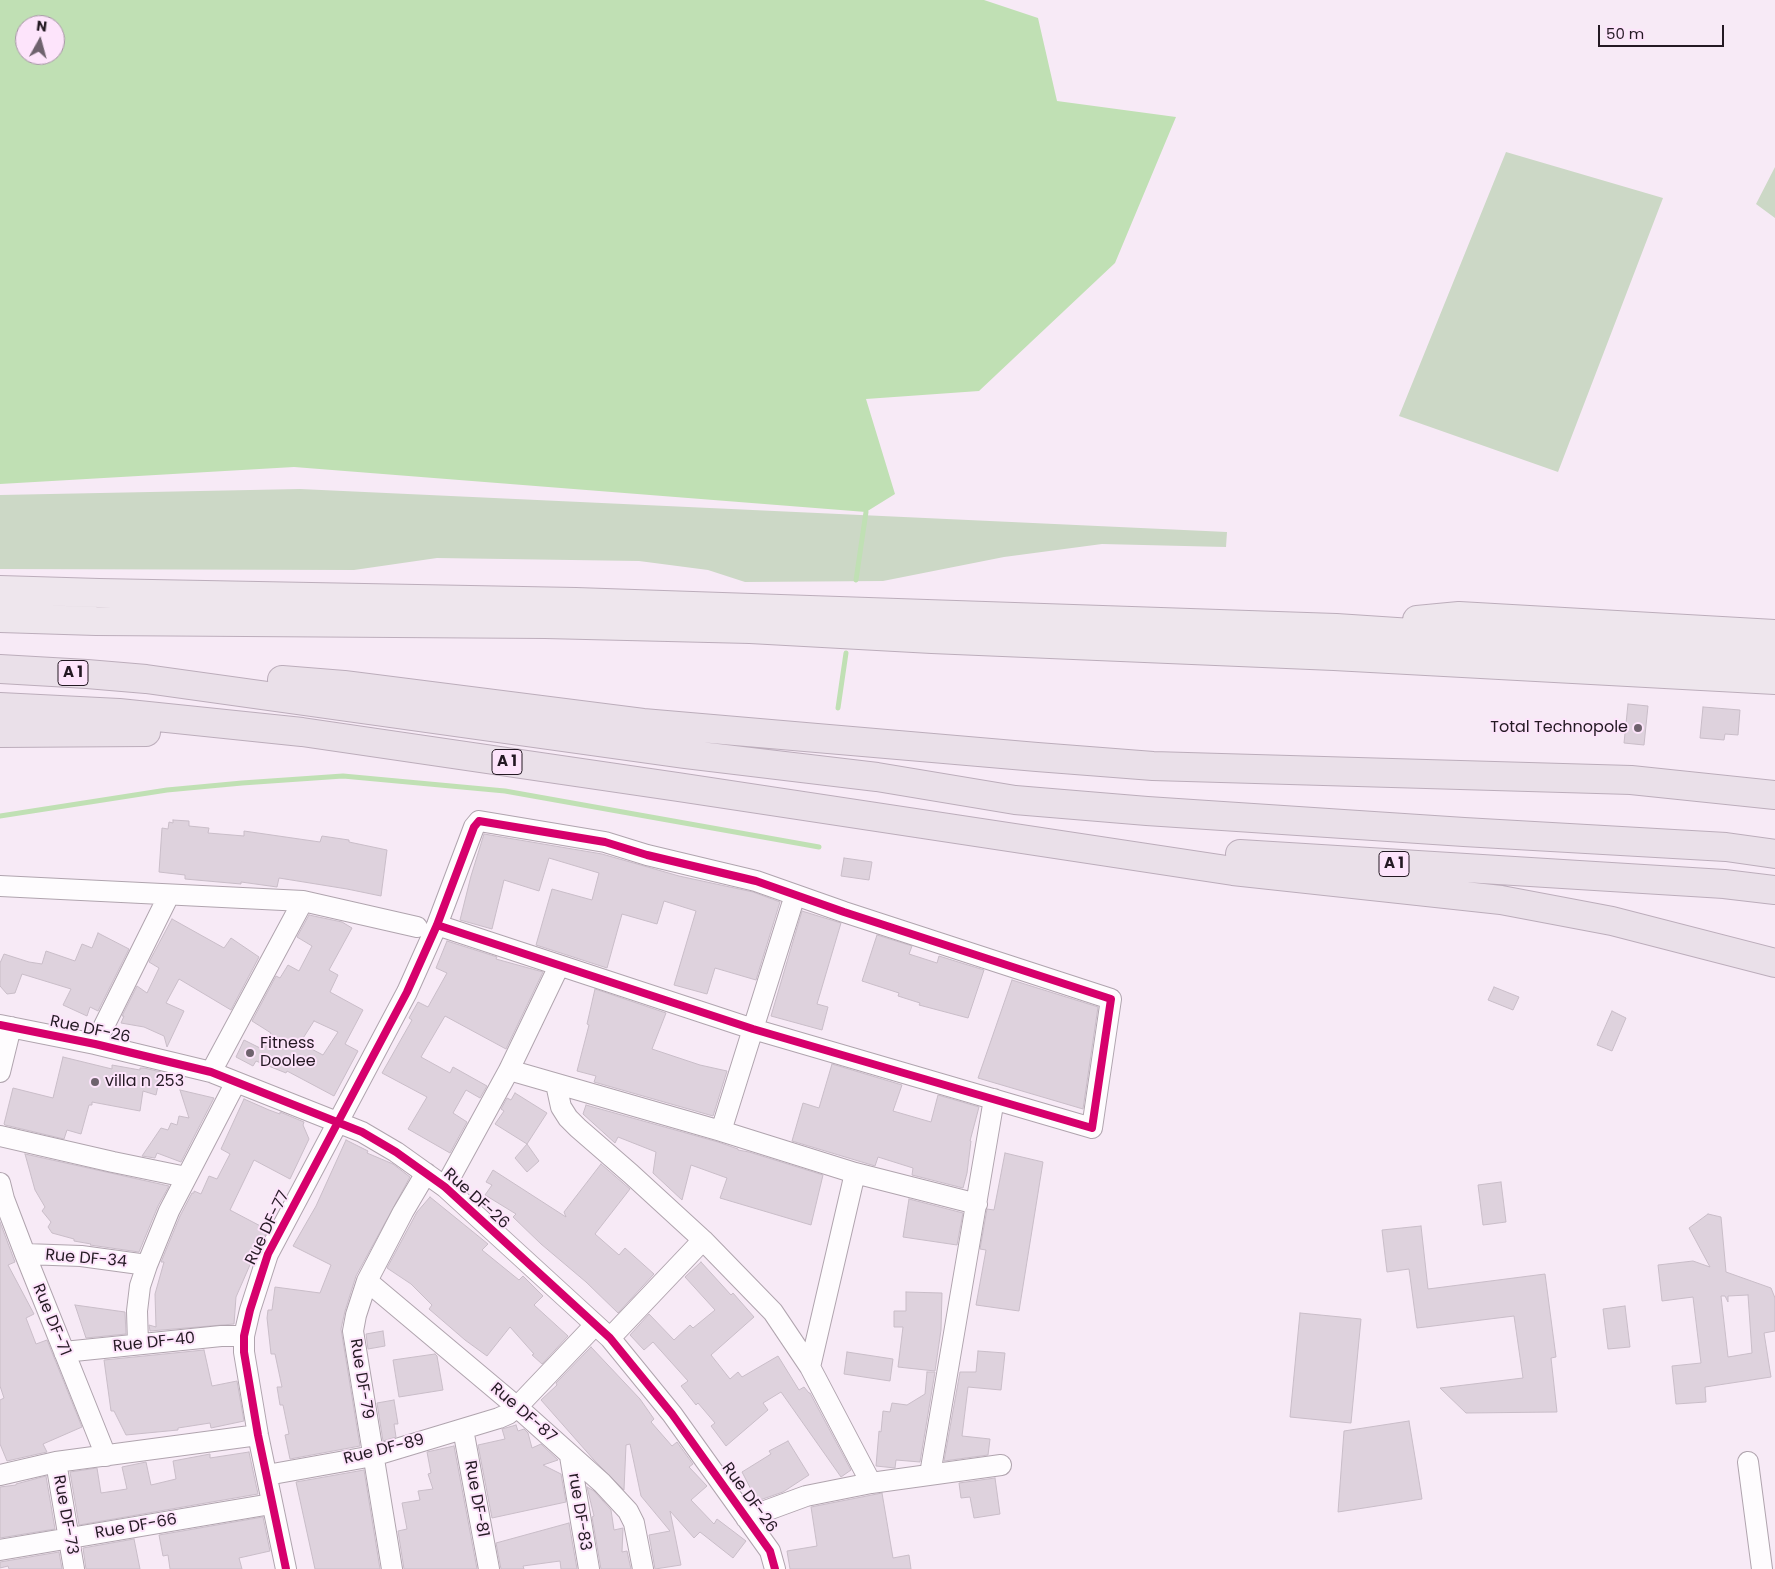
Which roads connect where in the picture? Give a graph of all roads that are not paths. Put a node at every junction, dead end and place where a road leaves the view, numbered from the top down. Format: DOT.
graph roads {
  1 [pos="0,590"];
  2 [pos="0,618"];
  3 [pos="1336,628"];
  4 [pos="1775,634"];
  5 [pos="1334,656"];
  6 [pos="1775,657"];
  7 [pos="0,669"];
  8 [pos="146,679"];
  9 [pos="1775,680"];
  10 [pos="1775,697"];
  11 [pos="0,707"];
  12 [pos="302,732"];
  13 [pos="0,733"];
  14 [pos="1775,794"];
  15 [pos="1012,837"];
  16 [pos="1775,854"];
  17 [pos="0,886"];
  18 [pos="1775,890"];
  19 [pos="169,894"];
  20 [pos="795,895"];
  21 [pos="303,901"];
  22 [pos="437,925"];
  23 [pos="416,928"];
  24 [pos="1775,963"];
  25 [pos="559,966"];
  26 [pos="5,1026"];
  27 [pos="753,1029"];
  28 [pos="95,1044"];
  29 [pos="509,1070"];
  30 [pos="0,1072"];
  31 [pos="211,1072"];
  32 [pos="236,1082"];
  33 [pos="556,1084"];
  34 [pos="994,1099"];
  35 [pos="338,1122"];
  36 [pos="721,1132"];
  37 [pos="0,1136"];
  38 [pos="855,1173"];
  39 [pos="426,1174"];
  40 [pos="186,1177"];
  41 [pos="445,1188"];
  42 [pos="1,1194"];
  43 [pos="977,1204"];
  44 [pos="703,1240"];
  45 [pos="25,1254"];
  46 [pos="147,1265"];
  47 [pos="367,1281"];
  48 [pos="603,1331"];
  49 [pos="244,1336"];
  50 [pos="138,1344"];
  51 [pos="64,1352"];
  52 [pos="810,1367"];
  53 [pos="517,1407"];
  54 [pos="463,1429"];
  55 [pos="258,1436"];
  56 [pos="106,1456"];
  57 [pos="373,1456"];
  58 [pos="570,1456"];
  59 [pos="56,1462"];
  60 [pos="1748,1462"];
  61 [pos="1001,1465"];
  62 [pos="1,1471"];
  63 [pos="930,1474"];
  64 [pos="267,1475"];
  65 [pos="871,1483"];
  66 [pos="271,1504"];
  67 [pos="746,1518"];
  68 [pos="69,1538"];
  69 [pos="0,1550"];
  70 [pos="74,1569"];
  71 [pos="286,1569"];
  72 [pos="392,1569"];
  73 [pos="489,1569"];
  74 [pos="589,1569"];
  75 [pos="643,1569"];
  76 [pos="775,1569"];
  77 [pos="1762,1569"];
  1 -- 3 [label="highway"];
  2 -- 5 [label="highway"];
  3 -- 4 [label="highway"];
  3 -- 6 [label="highway"];
  5 -- 9 [label="highway"];
  5 -- 10 [label="highway"];
  7 -- 8 [label="highway, A 1"];
  8 -- 14 [label="highway"];
  8 -- 16 [label="highway, A 1"];
  11 -- 12 [label="highway, A 1"];
  12 -- 13 [label="highway"];
  12 -- 15 [label="highway, A 1"];
  15 -- 18 [label="highway, A 1"];
  15 -- 24 [label="highway"];
  17 -- 19 [label="street"];
  19 -- 21 [label="street"];
  19 -- 28 [label="street"];
  20 -- 22 [label="street, Rue DF-77"];
  20 -- 27 [label="street"];
  20 -- 34 [label="street"];
  21 -- 23 [label="street"];
  21 -- 31 [label="street"];
  22 -- 25 [label="street"];
  22 -- 35 [label="street, Rue DF-77"];
  25 -- 27 [label="street"];
  25 -- 29 [label="street"];
  26 -- 28 [label="street, Rue DF-26"];
  26 -- 30 [label="street"];
  27 -- 34 [label="street"];
  27 -- 36 [label="street"];
  28 -- 31 [label="street, Rue DF-26"];
  29 -- 33 [label="street"];
  29 -- 41 [label="street"];
  31 -- 32 [label="street, Rue DF-26"];
  32 -- 35 [label="street, Rue DF-26"];
  32 -- 40 [label="street"];
  33 -- 36 [label="street"];
  33 -- 44 [label="street"];
  34 -- 43 [label="street"];
  35 -- 39 [label="street, Rue DF-26"];
  35 -- 49 [label="street, Rue DF-77"];
  36 -- 38 [label="street"];
  37 -- 40 [label="street"];
  38 -- 43 [label="street"];
  38 -- 52 [label="street"];
  39 -- 41 [label="street, Rue DF-26"];
  39 -- 47 [label="street, Rue DF-79"];
  40 -- 46 [label="street"];
  41 -- 48 [label="street, Rue DF-26"];
  42 -- 45 [label="street, Rue DF-71"];
  43 -- 63 [label="street"];
  44 -- 48 [label="street, Rue DF-89"];
  44 -- 52 [label="street"];
  45 -- 46 [label="street, Rue DF-34"];
  45 -- 51 [label="street, Rue DF-71"];
  46 -- 50 [label="street"];
  47 -- 53 [label="street, Rue DF-87"];
  47 -- 57 [label="street, Rue DF-79"];
  48 -- 53 [label="street, Rue DF-89"];
  48 -- 67 [label="street, Rue DF-26"];
  49 -- 50 [label="street, Rue DF-40"];
  49 -- 55 [label="street, Rue DF-77"];
  50 -- 51 [label="street, Rue DF-40"];
  51 -- 56 [label="street, Rue DF-71"];
  52 -- 65 [label="street"];
  53 -- 54 [label="street, Rue DF-89"];
  53 -- 58 [label="street, Rue DF-87"];
  54 -- 57 [label="street, Rue DF-89"];
  54 -- 73 [label="street, Rue DF-81"];
  55 -- 56 [label="street"];
  55 -- 64 [label="street, Rue DF-77"];
  56 -- 59 [label="street"];
  57 -- 64 [label="street, Rue DF-89"];
  57 -- 72 [label="street, Rue DF-79"];
  58 -- 74 [label="street, rue DF-83"];
  58 -- 75 [label="street, Rue DF-87"];
  59 -- 62 [label="street"];
  59 -- 68 [label="street, Rue DF-73"];
  60 -- 77 [label="street"];
  61 -- 63 [label="street"];
  63 -- 65 [label="street"];
  64 -- 66 [label="street, Rue DF-77"];
  65 -- 67 [label="street"];
  66 -- 68 [label="street, Rue DF-66"];
  66 -- 71 [label="street, Rue DF-77"];
  67 -- 76 [label="street, Rue DF-26"];
  68 -- 69 [label="street, Rue DF-66"];
  68 -- 70 [label="street, Rue DF-73"];
}
